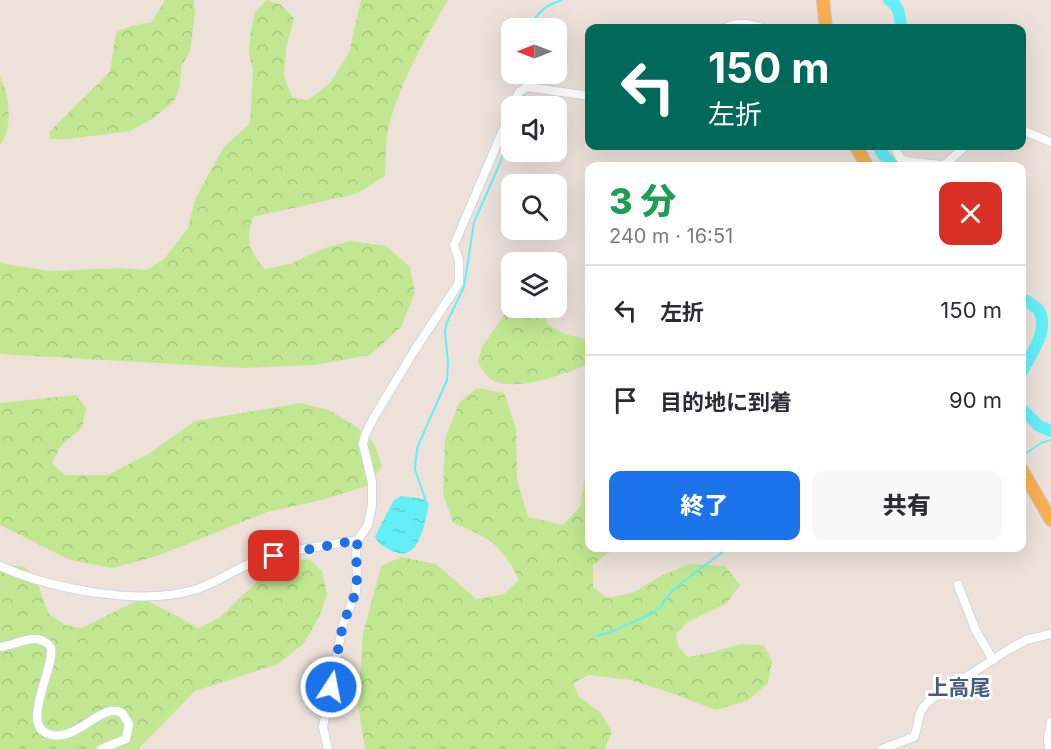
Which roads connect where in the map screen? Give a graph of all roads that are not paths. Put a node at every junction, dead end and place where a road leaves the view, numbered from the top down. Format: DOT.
graph roads {
  1 [pos="823,0"];
  2 [pos="734,24"];
  3 [pos="749,24"];
  4 [pos="826,24"];
  5 [pos="585,95"];
  6 [pos="518,96"];
  7 [pos="1026,132"];
  8 [pos="501,134"];
  9 [pos="1051,142"];
  10 [pos="896,150"];
  11 [pos="961,150"];
  12 [pos="914,162"];
  13 [pos="948,162"];
  14 [pos="1026,476"];
  15 [pos="1046,503"];
  16 [pos="1051,520"];
  17 [pos="358,540"];
  18 [pos="0,566"];
  19 [pos="958,585"];
  20 [pos="1051,634"];
  21 [pos="0,647"];
  22 [pos="993,660"];
  23 [pos="1051,722"];
  24 [pos="101,749"];
  25 [pos="328,749"];
  26 [pos="882,749"];
  27 [pos="1049,749"];
  1 -- 4 [label="main road"];
  2 -- 3 [label="street"];
  5 -- 6 [label="street"];
  7 -- 9 [label="street"];
  8 -- 17 [label="street"];
  10 -- 12 [label="street"];
  11 -- 13 [label="street"];
  14 -- 15 [label="main road"];
  15 -- 16 [label="main road"];
  17 -- 18 [label="street"];
  17 -- 25 [label="street"];
  19 -- 22 [label="street"];
  20 -- 22 [label="street"];
  21 -- 24 [label="street"];
  22 -- 26 [label="street"];
  23 -- 27 [label="street"];
}
